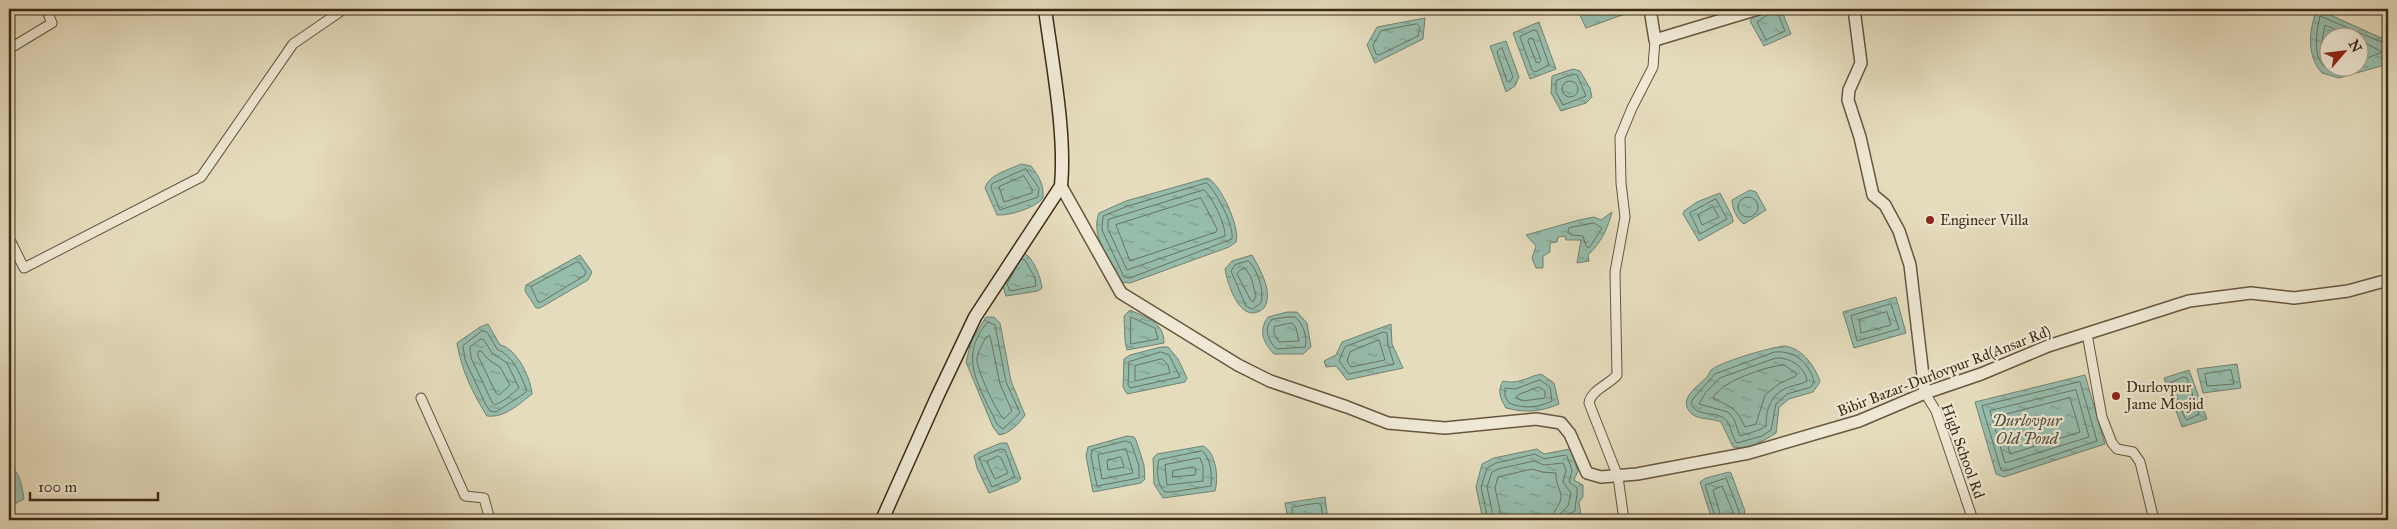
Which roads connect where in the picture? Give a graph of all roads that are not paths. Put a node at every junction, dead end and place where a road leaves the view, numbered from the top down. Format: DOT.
graph roads {
  1 [pos="46,9"];
  2 [pos="344,9"];
  3 [pos="1045,9"];
  4 [pos="1650,9"];
  5 [pos="1758,9"];
  6 [pos="1854,9"];
  7 [pos="1655,40"];
  8 [pos="9,49"];
  9 [pos="1061,186"];
  10 [pos="9,238"];
  11 [pos="2388,280"];
  12 [pos="2087,334"];
  13 [pos="1925,393"];
  14 [pos="421,398"];
  15 [pos="1618,477"];
  16 [pos="490,520"];
  17 [pos="882,520"];
  18 [pos="1624,520"];
  19 [pos="1974,520"];
  20 [pos="2154,520"];
  1 -- 8 [label="street"];
  2 -- 10 [label="street"];
  3 -- 9 [label="main road"];
  4 -- 7 [label="street"];
  5 -- 7 [label="street"];
  6 -- 13 [label="street"];
  7 -- 15 [label="street"];
  9 -- 15 [label="street, Bibir Bazar-Durlovpur Rd(Ansar Rd)"];
  9 -- 17 [label="main road"];
  11 -- 12 [label="street, Bibir Bazar-Durlovpur Rd(Ansar Rd)"];
  12 -- 13 [label="street, Bibir Bazar-Durlovpur Rd(Ansar Rd)"];
  12 -- 20 [label="street"];
  13 -- 15 [label="street, Bibir Bazar-Durlovpur Rd(Ansar Rd)"];
  13 -- 19 [label="street, High School Rd"];
  14 -- 16 [label="street"];
  15 -- 18 [label="street"];
}
